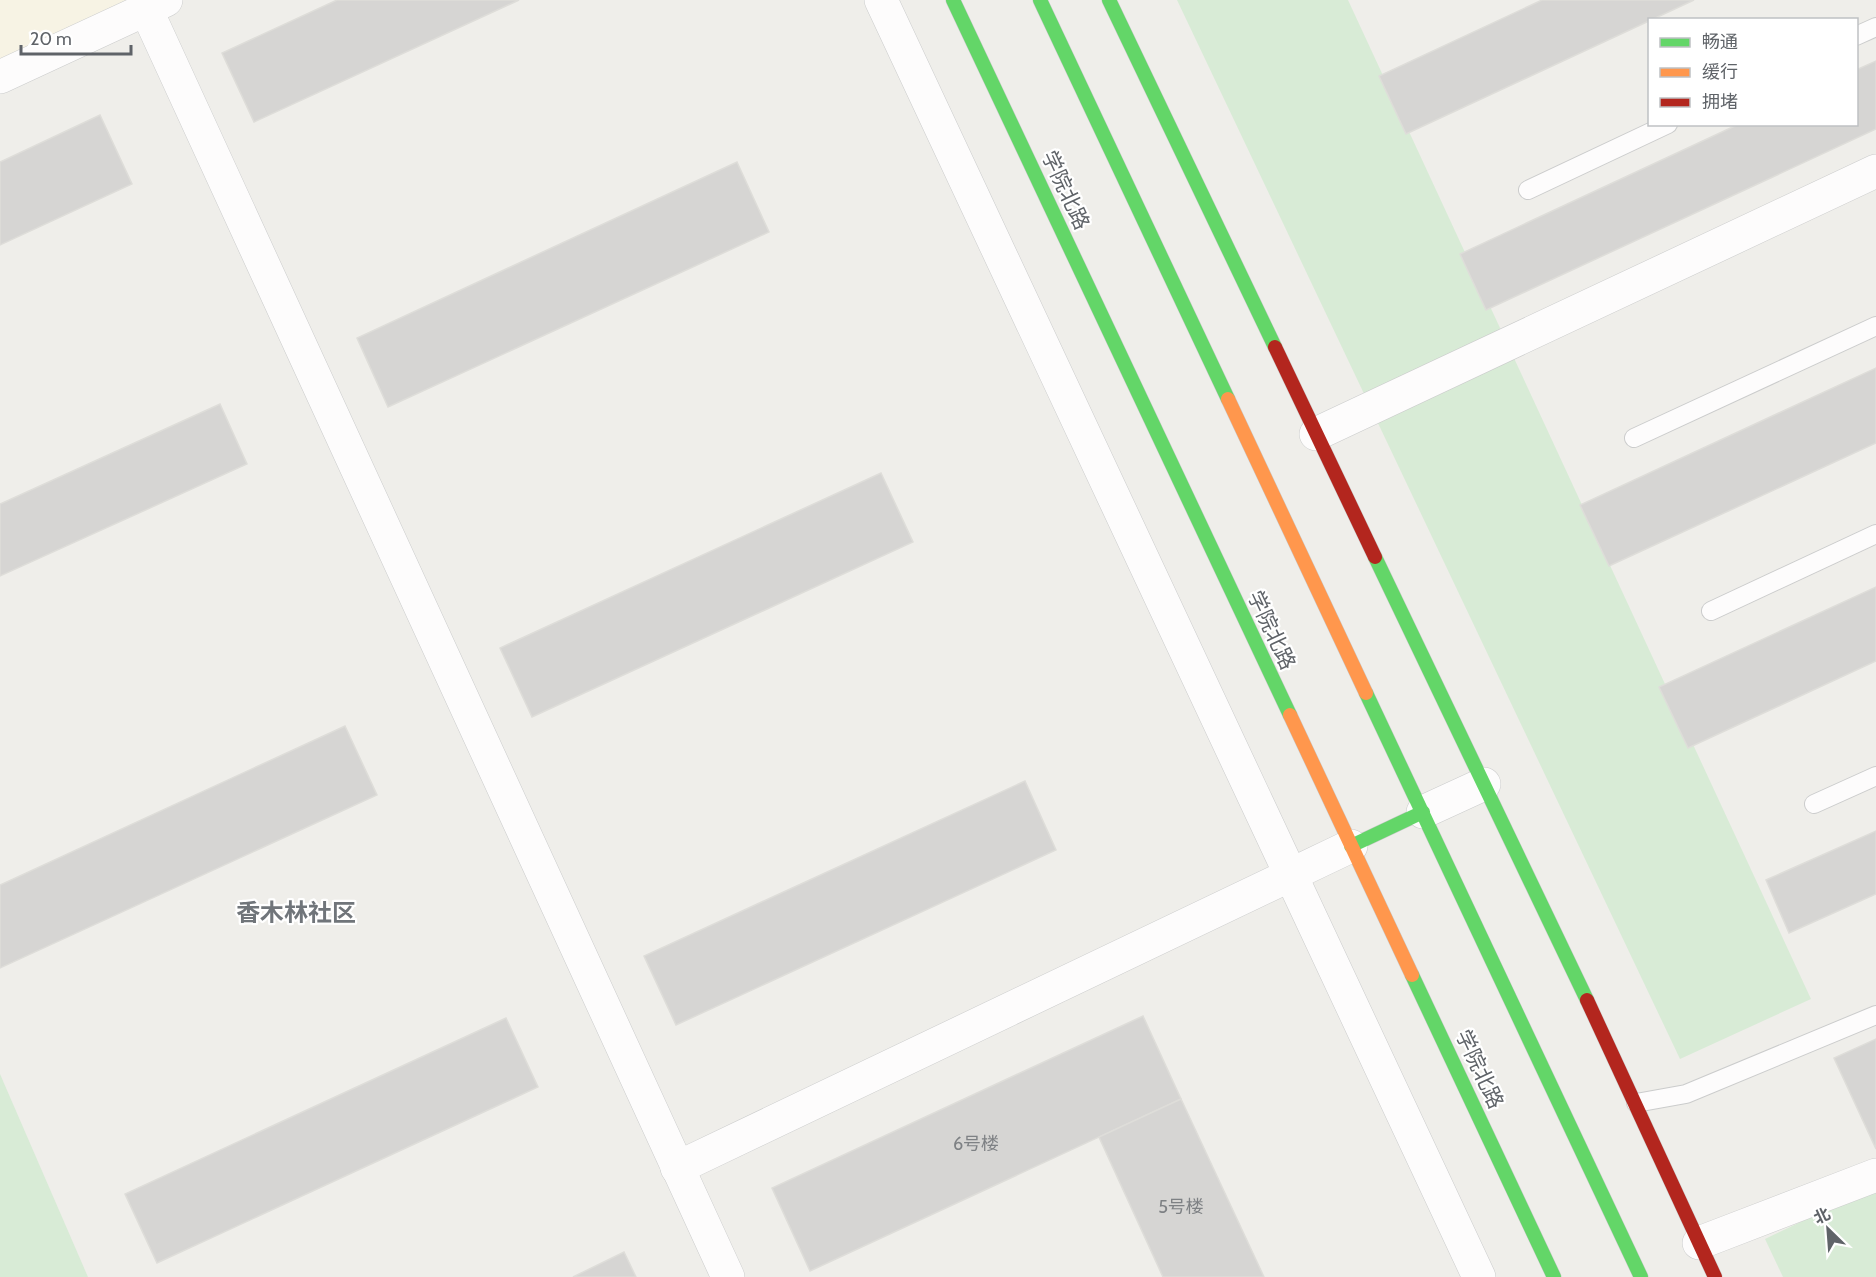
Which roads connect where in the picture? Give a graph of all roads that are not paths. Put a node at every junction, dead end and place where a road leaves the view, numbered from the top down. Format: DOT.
graph roads {
  1 [pos="881,0"];
  2 [pos="953,0"];
  3 [pos="1040,0"];
  4 [pos="1109,0"];
  5 [pos="156,5"];
  6 [pos="1876,27"];
  7 [pos="1858,36"];
  8 [pos="0,77"];
  9 [pos="1664,126"];
  10 [pos="1876,171"];
  11 [pos="1528,190"];
  12 [pos="1876,326"];
  13 [pos="1316,434"];
  14 [pos="1634,438"];
  15 [pos="1876,534"];
  16 [pos="1711,611"];
  17 [pos="1876,776"];
  18 [pos="1484,784"];
  19 [pos="1814,804"];
  20 [pos="1423,812"];
  21 [pos="1351,846"];
  22 [pos="1292,874"];
  23 [pos="1876,1015"];
  24 [pos="1636,1103"];
  25 [pos="677,1168"];
  26 [pos="1876,1175"];
  27 [pos="1699,1243"];
  28 [pos="728,1277"];
  29 [pos="1479,1277"];
  30 [pos="1554,1277"];
  31 [pos="1641,1277"];
  32 [pos="1715,1277"];
  1 -- 22 [label="street"];
  2 -- 21 [label="main road, 学院北路"];
  3 -- 20 [label="main road"];
  4 -- 13 [label="main road"];
  5 -- 8 [label="street"];
  5 -- 25 [label="street"];
  6 -- 7 [label="lane"];
  9 -- 11 [label="lane"];
  10 -- 13 [label="street"];
  12 -- 14 [label="lane"];
  13 -- 18 [label="main road"];
  15 -- 16 [label="lane"];
  17 -- 19 [label="lane"];
  18 -- 20 [label="street"];
  18 -- 24 [label="main road"];
  20 -- 21 [label="main road"];
  20 -- 31 [label="main road"];
  21 -- 22 [label="street"];
  21 -- 30 [label="main road, 学院北路"];
  22 -- 25 [label="street"];
  22 -- 29 [label="street"];
  23 -- 24 [label="lane"];
  24 -- 27 [label="main road"];
  25 -- 28 [label="street"];
  26 -- 27 [label="street"];
  27 -- 32 [label="main road"];
}
